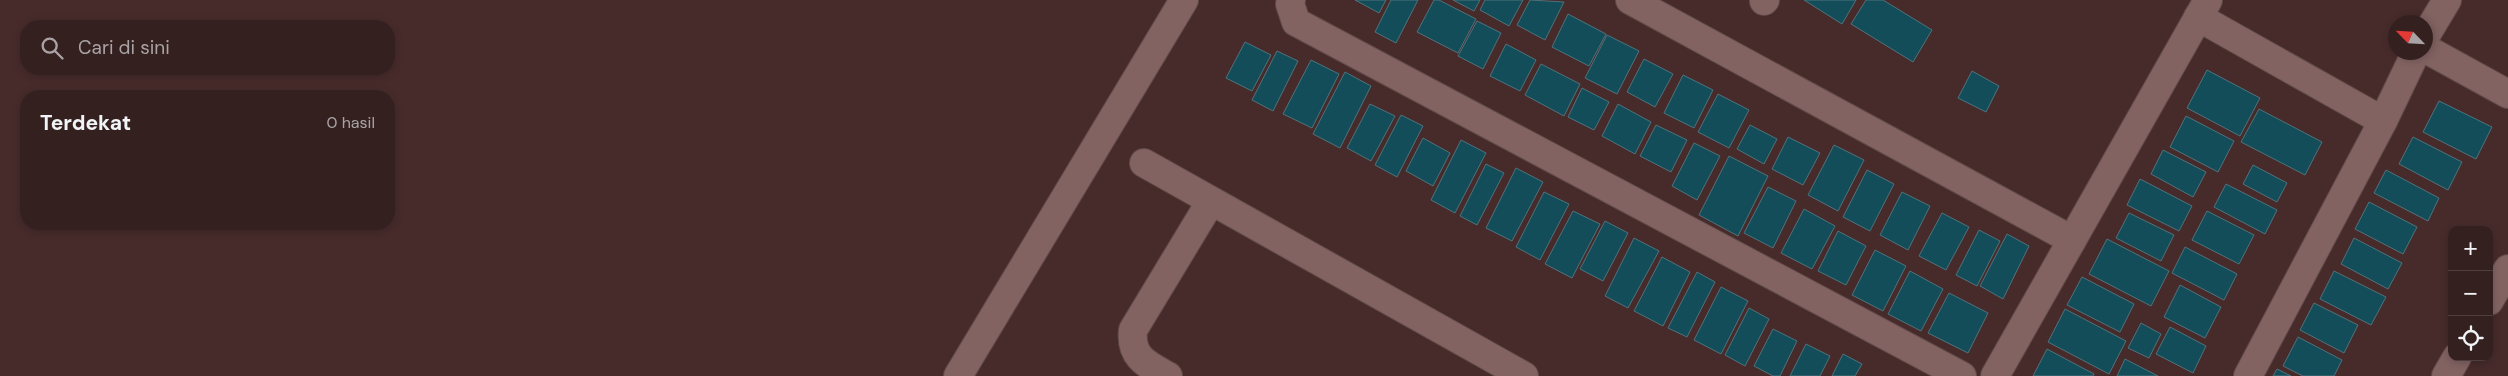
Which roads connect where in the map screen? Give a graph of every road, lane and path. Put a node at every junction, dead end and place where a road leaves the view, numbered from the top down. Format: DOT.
graph roads {
  1 [pos="1184,0"];
  2 [pos="1291,0"];
  3 [pos="1630,0"];
  4 [pos="2446,0"];
  5 [pos="2203,8"];
  6 [pos="2433,23"];
  7 [pos="2433,53"];
  8 [pos="2412,60"];
  9 [pos="2508,94"];
  10 [pos="2383,120"];
  11 [pos="1144,163"];
  12 [pos="1211,201"];
  13 [pos="2072,240"];
  14 [pos="2508,269"];
  15 [pos="2493,294"];
  16 [pos="2455,361"];
  17 [pos="958,376"];
  18 [pos="1168,376"];
  19 [pos="1524,376"];
  20 [pos="1962,376"];
  21 [pos="1995,376"];
  22 [pos="2248,376"];
  23 [pos="2446,376"];
  1 -- 17 [label="street"];
  2 -- 20 [label="street"];
  3 -- 13 [label="street"];
  4 -- 6 [label="street"];
  5 -- 10 [label="street"];
  5 -- 13 [label="street"];
  7 -- 9 [label="street"];
  8 -- 10 [label="street"];
  10 -- 22 [label="street"];
  11 -- 12 [label="street"];
  12 -- 18 [label="street"];
  12 -- 19 [label="street"];
  13 -- 21 [label="street"];
  14 -- 15 [label="street"];
  16 -- 23 [label="street"];
}
